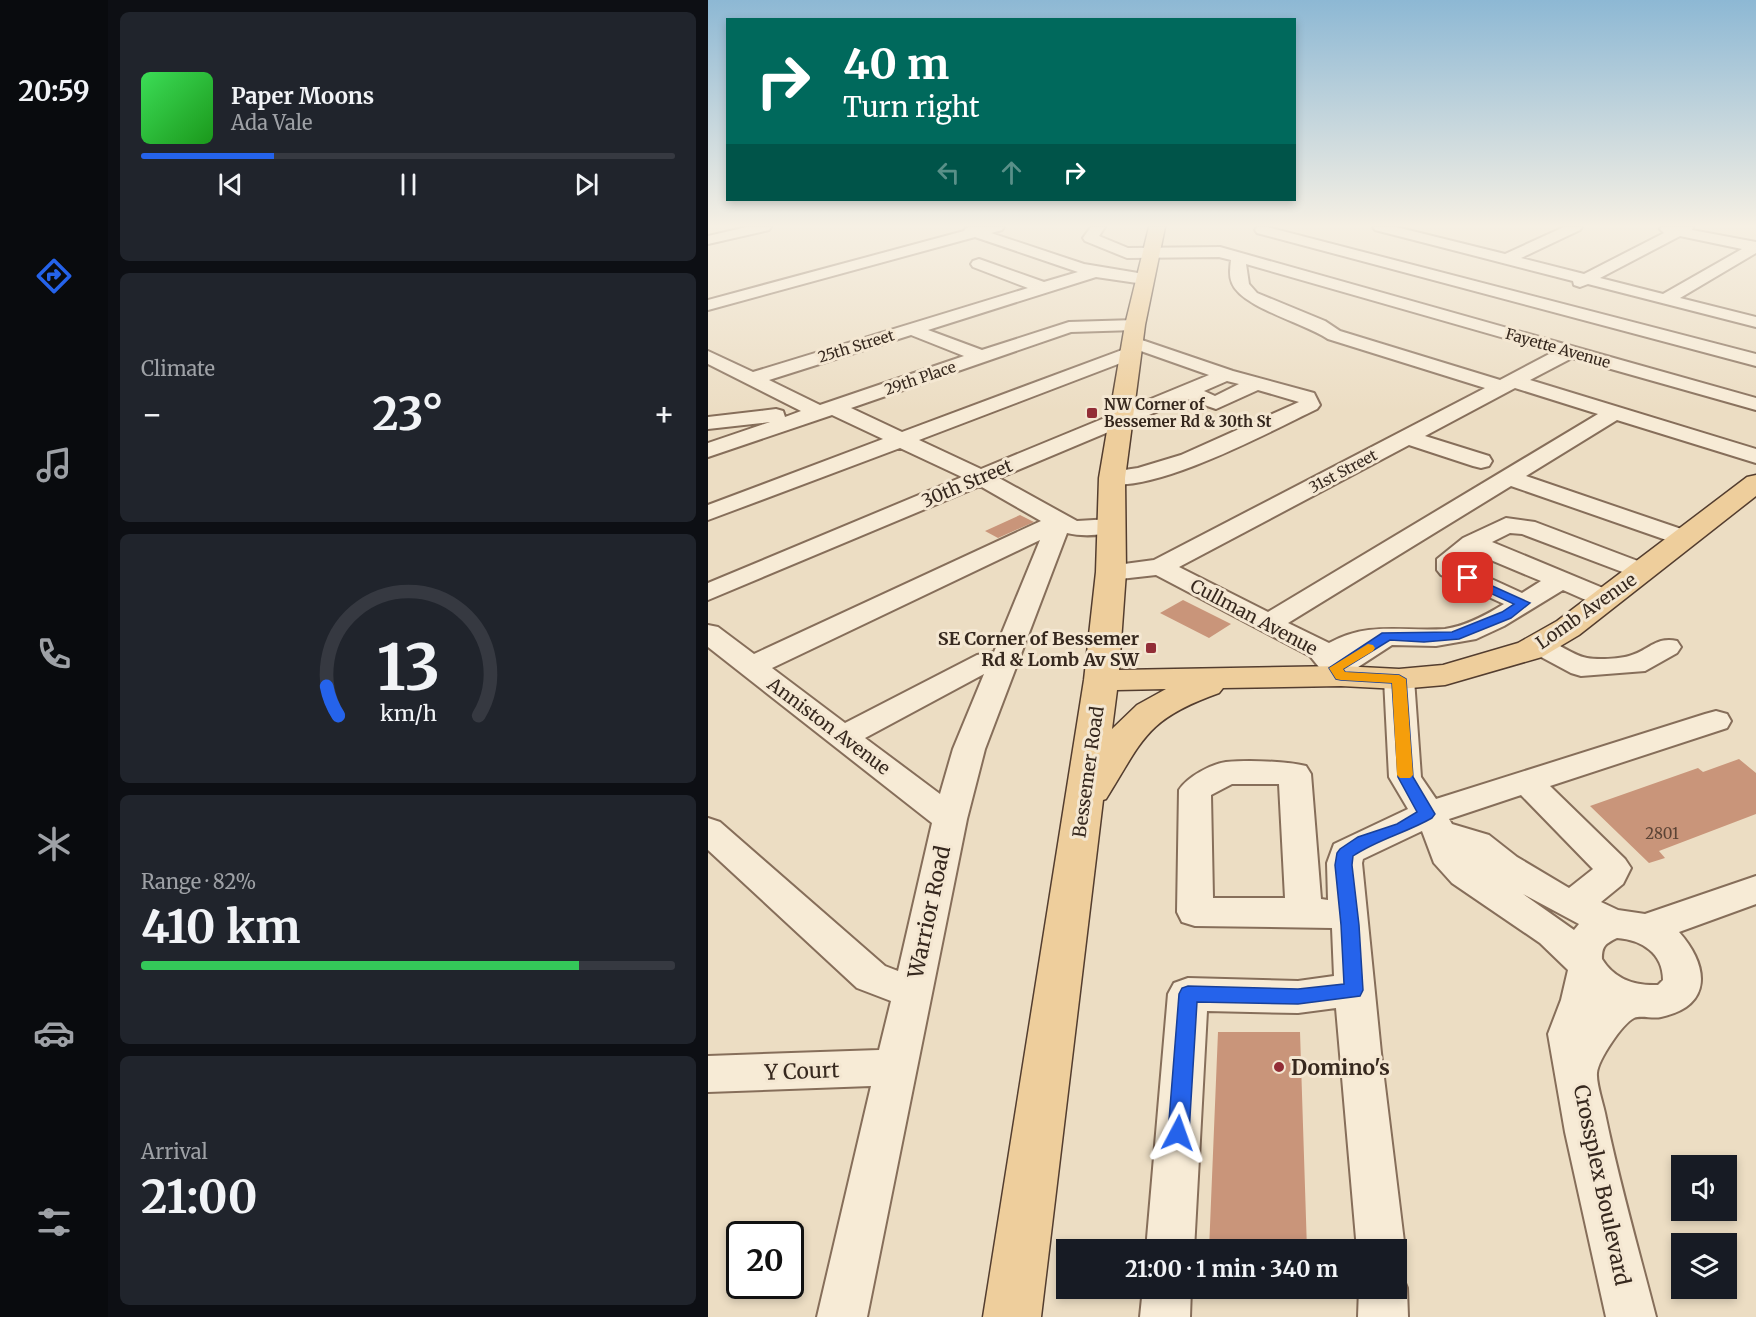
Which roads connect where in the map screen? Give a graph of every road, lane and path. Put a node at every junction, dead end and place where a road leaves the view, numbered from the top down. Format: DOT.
graph roads {
  1 [pos="769,288"];
  2 [pos="1043,288"];
  3 [pos="1142,288"];
  4 [pos="1241,288"];
  5 [pos="1352,288"];
  6 [pos="1488,288"];
  7 [pos="1568,288"];
  8 [pos="1624,288"];
  9 [pos="1683,288"];
  10 [pos="1665,299"];
  11 [pos="1540,302"];
  12 [pos="708,305"];
  13 [pos="1754,320"];
  14 [pos="1486,327"];
  15 [pos="911,329"];
  16 [pos="1133,340"];
  17 [pos="1570,351"];
  18 [pos="708,357"];
  19 [pos="982,357"];
  20 [pos="1756,360"];
  21 [pos="1226,375"];
  22 [pos="754,378"];
  23 [pos="1257,383"];
  24 [pos="1508,384"];
  25 [pos="1185,391"];
  26 [pos="1756,405"];
  27 [pos="827,410"];
  28 [pos="1611,411"];
  29 [pos="1121,417"];
  30 [pos="708,423"];
  31 [pos="1407,437"];
  32 [pos="902,440"];
  33 [pos="708,450"];
  34 [pos="1756,456"];
  35 [pos="1480,461"];
  36 [pos="1508,477"];
  37 [pos="981,478"];
  38 [pos="1112,478"];
  39 [pos="1756,483"];
  40 [pos="708,513"];
  41 [pos="1060,521"];
  42 [pos="1111,526"];
  43 [pos="1684,538"];
  44 [pos="1472,543"];
  45 [pos="1160,567"];
  46 [pos="1642,571"];
  47 [pos="1111,572"];
  48 [pos="1560,580"];
  49 [pos="708,592"];
  50 [pos="1606,599"];
  51 [pos="1523,603"];
  52 [pos="1269,623"];
  53 [pos="708,633"];
  54 [pos="1540,645"];
  55 [pos="1667,647"];
  56 [pos="1004,659"];
  57 [pos="750,667"];
  58 [pos="1334,667"];
  59 [pos="1248,677"];
  60 [pos="1399,679"];
  61 [pos="1101,680"];
  62 [pos="1716,721"];
  63 [pos="843,737"];
  64 [pos="1527,782"];
  65 [pos="1083,808"];
  66 [pos="950,819"];
  67 [pos="1433,824"];
  68 [pos="708,830"];
  69 [pos="1746,892"];
  70 [pos="1573,905"];
  71 [pos="1304,912"];
  72 [pos="1349,915"];
  73 [pos="1629,927"];
  74 [pos="1677,953"];
  75 [pos="1585,965"];
  76 [pos="1353,990"];
  77 [pos="912,992"];
  78 [pos="1630,1000"];
  79 [pos="896,1068"];
  80 [pos="1577,1070"];
  81 [pos="708,1074"];
  82 [pos="1171,1239"];
  83 [pos="1380,1239"];
  84 [pos="1166,1299"];
  85 [pos="1383,1299"];
  86 [pos="842,1317"];
  87 [pos="1012,1317"];
  88 [pos="1165,1317"];
  89 [pos="1383,1317"];
  90 [pos="1631,1317"];
  1 -- 12 [label="street"];
  2 -- 15 [label="street, 25th Street"];
  3 -- 16 [label="main road, Bessemer Road"];
  4 -- 24 [label="street"];
  5 -- 14 [label="street, Fayette Avenue"];
  6 -- 11 [label="street"];
  7 -- 11 [label="street"];
  8 -- 10 [label="street"];
  9 -- 10 [label="street"];
  10 -- 13 [label="street"];
  11 -- 14 [label="street"];
  11 -- 20 [label="street"];
  14 -- 17 [label="street, Fayette Avenue"];
  15 -- 19 [label="street"];
  15 -- 22 [label="street, 25th Street"];
  16 -- 19 [label="street, 29th Place"];
  16 -- 21 [label="street"];
  16 -- 29 [label="main road, Bessemer Road"];
  16 -- 32 [label="street"];
  17 -- 24 [label="street, 31st Street"];
  17 -- 26 [label="street, Fayette Avenue"];
  18 -- 22 [label="street"];
  19 -- 27 [label="street, 29th Place"];
  21 -- 23 [label="street"];
  21 -- 25 [label="street, 30th Street"];
  22 -- 27 [label="street"];
  23 -- 25 [label="street"];
  23 -- 38 [label="street"];
  24 -- 28 [label="street"];
  24 -- 31 [label="street, 31st Street"];
  25 -- 29 [label="street, 30th Street"];
  27 -- 30 [label="street"];
  27 -- 32 [label="street"];
  27 -- 33 [label="street, 29th Place"];
  28 -- 34 [label="street"];
  28 -- 36 [label="street"];
  29 -- 37 [label="street, 30th Street"];
  29 -- 38 [label="main road, Bessemer Road"];
  31 -- 35 [label="street"];
  31 -- 45 [label="street, 31st Street"];
  32 -- 37 [label="street"];
  32 -- 40 [label="street"];
  36 -- 43 [label="street"];
  36 -- 52 [label="street"];
  37 -- 41 [label="street"];
  37 -- 49 [label="street, 30th Street"];
  38 -- 42 [label="main road, Bessemer Road"];
  39 -- 43 [label="main road, Lomb Avenue"];
  41 -- 42 [label="street"];
  41 -- 56 [label="street, Warrior Road"];
  41 -- 57 [label="street"];
  42 -- 47 [label="main road, Bessemer Road"];
  43 -- 46 [label="main road, Lomb Avenue"];
  44 -- 46 [label="street"];
  44 -- 48 [label="street"];
  44 -- 51 [label="street"];
  45 -- 47 [label="street, 31st Street"];
  45 -- 52 [label="street, Cullman Avenue"];
  46 -- 50 [label="main road, Lomb Avenue"];
  47 -- 61 [label="main road, Bessemer Road"];
  48 -- 50 [label="street"];
  48 -- 51 [label="street"];
  50 -- 54 [label="main road, Lomb Avenue"];
  51 -- 58 [label="street"];
  52 -- 58 [label="street, Cullman Avenue"];
  53 -- 57 [label="street, Anniston Avenue"];
  54 -- 55 [label="street"];
  54 -- 60 [label="main road, Lomb Avenue"];
  56 -- 63 [label="street"];
  56 -- 66 [label="street, Warrior Road"];
  57 -- 63 [label="street, Anniston Avenue"];
  58 -- 59 [label="main road, Lomb Avenue"];
  58 -- 60 [label="main road, Lomb Avenue"];
  59 -- 61 [label="main road, Lomb Avenue"];
  59 -- 65 [label="main road"];
  60 -- 67 [label="street"];
  61 -- 65 [label="main road, Bessemer Road"];
  62 -- 64 [label="street"];
  63 -- 66 [label="street, Anniston Avenue"];
  64 -- 67 [label="street"];
  64 -- 70 [label="street"];
  65 -- 87 [label="main road, Bessemer Road"];
  66 -- 77 [label="street, Warrior Road"];
  67 -- 70 [label="street"];
  67 -- 72 [label="street"];
  67 -- 75 [label="street"];
  68 -- 77 [label="street"];
  69 -- 73 [label="street"];
  69 -- 74 [label="street"];
  70 -- 73 [label="street"];
  71 -- 71 [label="street"];
  71 -- 72 [label="street"];
  72 -- 76 [label="street"];
  73 -- 74 [label="street"];
  73 -- 75 [label="street"];
  74 -- 78 [label="street"];
  75 -- 78 [label="street"];
  75 -- 80 [label="street"];
  76 -- 82 [label="street"];
  76 -- 83 [label="street"];
  77 -- 79 [label="street, Warrior Road"];
  78 -- 80 [label="street, Crossplex Boulevard"];
  79 -- 81 [label="street, Y Court"];
  79 -- 86 [label="street, Warrior Road"];
  80 -- 90 [label="street, Crossplex Boulevard"];
  84 -- 88 [label="street"];
  85 -- 89 [label="street"];
}
